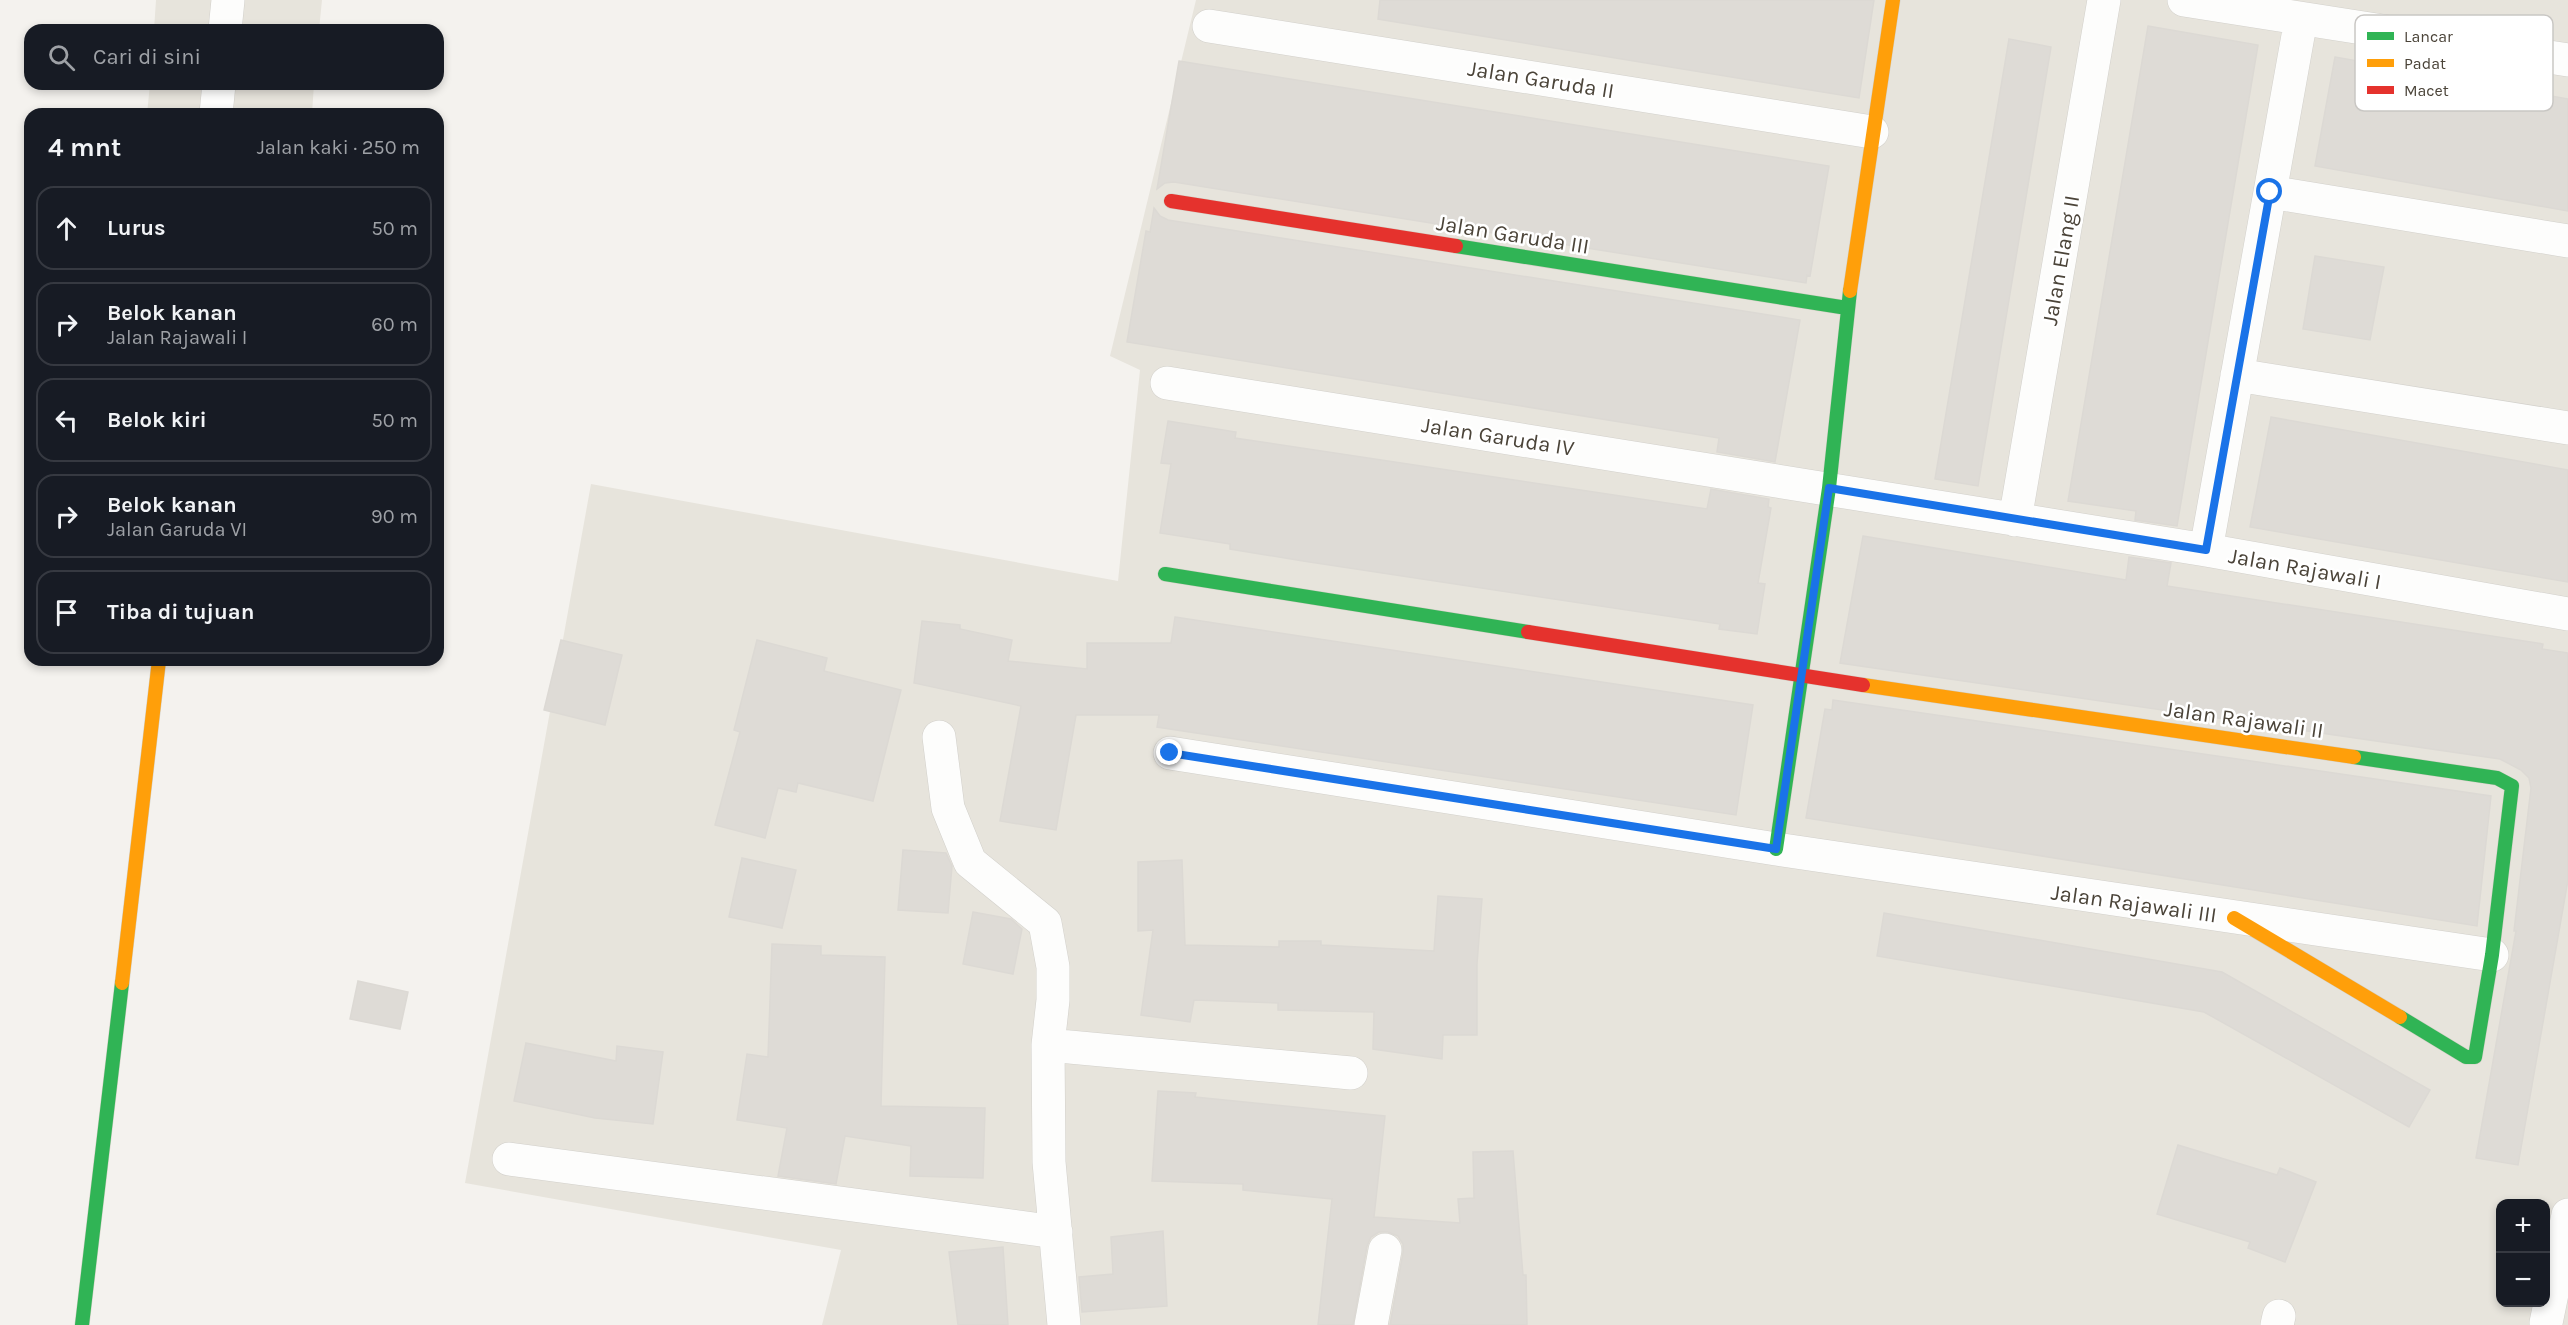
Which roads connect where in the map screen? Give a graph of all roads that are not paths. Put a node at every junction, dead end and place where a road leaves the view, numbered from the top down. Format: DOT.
graph roads {
  1 [pos="228,0"];
  2 [pos="1893,0"];
  3 [pos="2104,0"];
  4 [pos="2184,0"];
  5 [pos="2301,19"];
  6 [pos="226,24"];
  7 [pos="1209,26"];
  8 [pos="2355,27"];
  9 [pos="2553,58"];
  10 [pos="2568,60"];
  11 [pos="218,90"];
  12 [pos="217,108"];
  13 [pos="1872,132"];
  14 [pos="2270,192"];
  15 [pos="1171,201"];
  16 [pos="2568,241"];
  17 [pos="1847,308"];
  18 [pos="2237,375"];
  19 [pos="1167,383"];
  20 [pos="2568,428"];
  21 [pos="1829,488"];
  22 [pos="2015,520"];
  23 [pos="2206,550"];
  24 [pos="1166,574"];
  25 [pos="2568,614"];
  26 [pos="158,666"];
  27 [pos="1800,676"];
  28 [pos="939,737"];
  29 [pos="1170,753"];
  30 [pos="1776,849"];
  31 [pos="2234,918"];
  32 [pos="2492,955"];
  33 [pos="1048,1045"];
  34 [pos="1351,1073"];
  35 [pos="509,1159"];
  36 [pos="2568,1215"];
  37 [pos="1056,1232"];
  38 [pos="1385,1250"];
  39 [pos="2546,1323"];
  40 [pos="82,1325"];
  41 [pos="1064,1325"];
  42 [pos="1371,1325"];
  1 -- 6 [label="street"];
  2 -- 13 [label="street"];
  3 -- 22 [label="street, Jalan Elang II"];
  4 -- 5 [label="street"];
  5 -- 8 [label="street"];
  5 -- 14 [label="street"];
  7 -- 13 [label="street, Jalan Garuda II"];
  9 -- 10 [label="street"];
  11 -- 12 [label="street"];
  13 -- 17 [label="street"];
  14 -- 16 [label="street"];
  14 -- 18 [label="street"];
  15 -- 17 [label="street, Jalan Garuda III"];
  17 -- 21 [label="street"];
  18 -- 20 [label="street"];
  18 -- 23 [label="street"];
  19 -- 21 [label="street, Jalan Garuda IV"];
  21 -- 22 [label="street, Jalan Rajawali I"];
  21 -- 27 [label="street"];
  22 -- 23 [label="street, Jalan Rajawali I"];
  23 -- 25 [label="street, Jalan Rajawali I"];
  24 -- 27 [label="street"];
  26 -- 40 [label="street"];
  27 -- 30 [label="street"];
  27 -- 32 [label="street, Jalan Rajawali II"];
  28 -- 33 [label="street"];
  29 -- 30 [label="street, Jalan Rajawali III"];
  30 -- 31 [label="street, Jalan Rajawali III"];
  31 -- 32 [label="street, Jalan Rajawali III"];
  31 -- 32 [label="street"];
  33 -- 34 [label="street"];
  33 -- 37 [label="street"];
  35 -- 37 [label="street"];
  36 -- 39 [label="street"];
  37 -- 41 [label="street"];
  38 -- 42 [label="street"];
}
